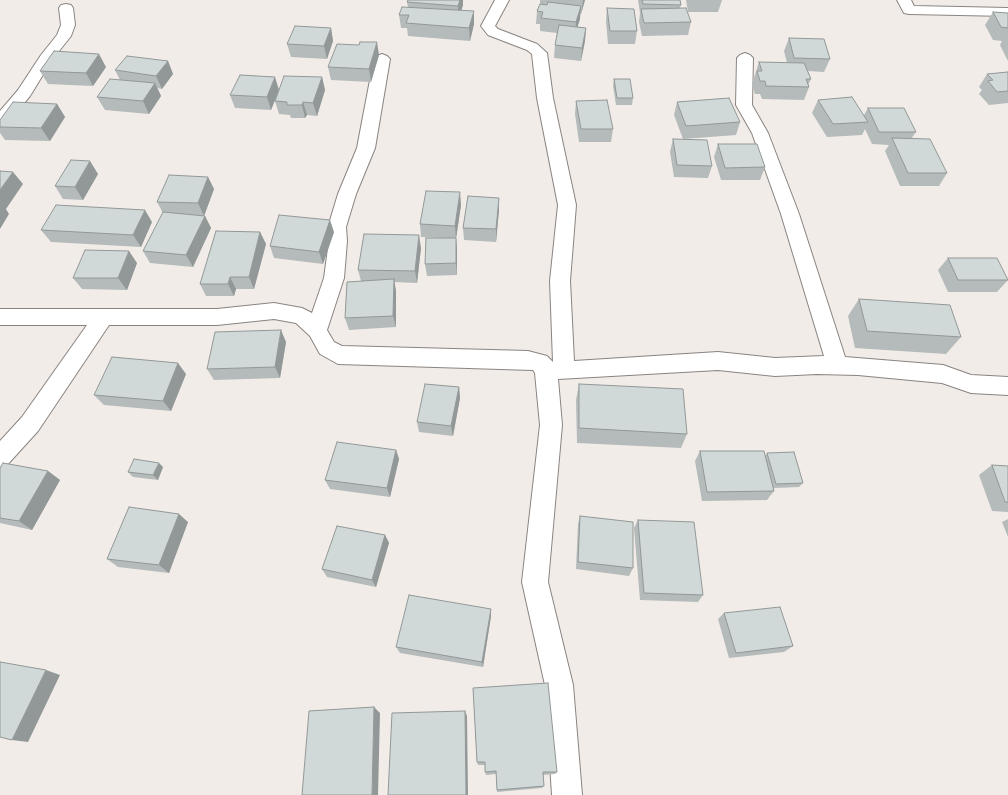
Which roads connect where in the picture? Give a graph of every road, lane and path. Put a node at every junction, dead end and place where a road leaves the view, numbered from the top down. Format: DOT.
graph roads {
  1 [pos="502,0"];
  2 [pos="904,0"];
  3 [pos="66,8"];
  4 [pos="1008,12"];
  5 [pos="745,58"];
  6 [pos="382,59"];
  7 [pos="0,121"];
  8 [pos="0,317"];
  9 [pos="103,318"];
  10 [pos="317,330"];
  11 [pos="837,365"];
  12 [pos="555,371"];
  13 [pos="1008,386"];
  14 [pos="0,457"];
  15 [pos="566,795"];
  1 -- 12 [label="street"];
  2 -- 4 [label="street"];
  3 -- 7 [label="street"];
  5 -- 11 [label="street"];
  6 -- 10 [label="street"];
  8 -- 9 [label="street"];
  9 -- 10 [label="street"];
  9 -- 14 [label="street"];
  10 -- 12 [label="street"];
  11 -- 12 [label="street"];
  11 -- 13 [label="street"];
  12 -- 15 [label="street"];
}
